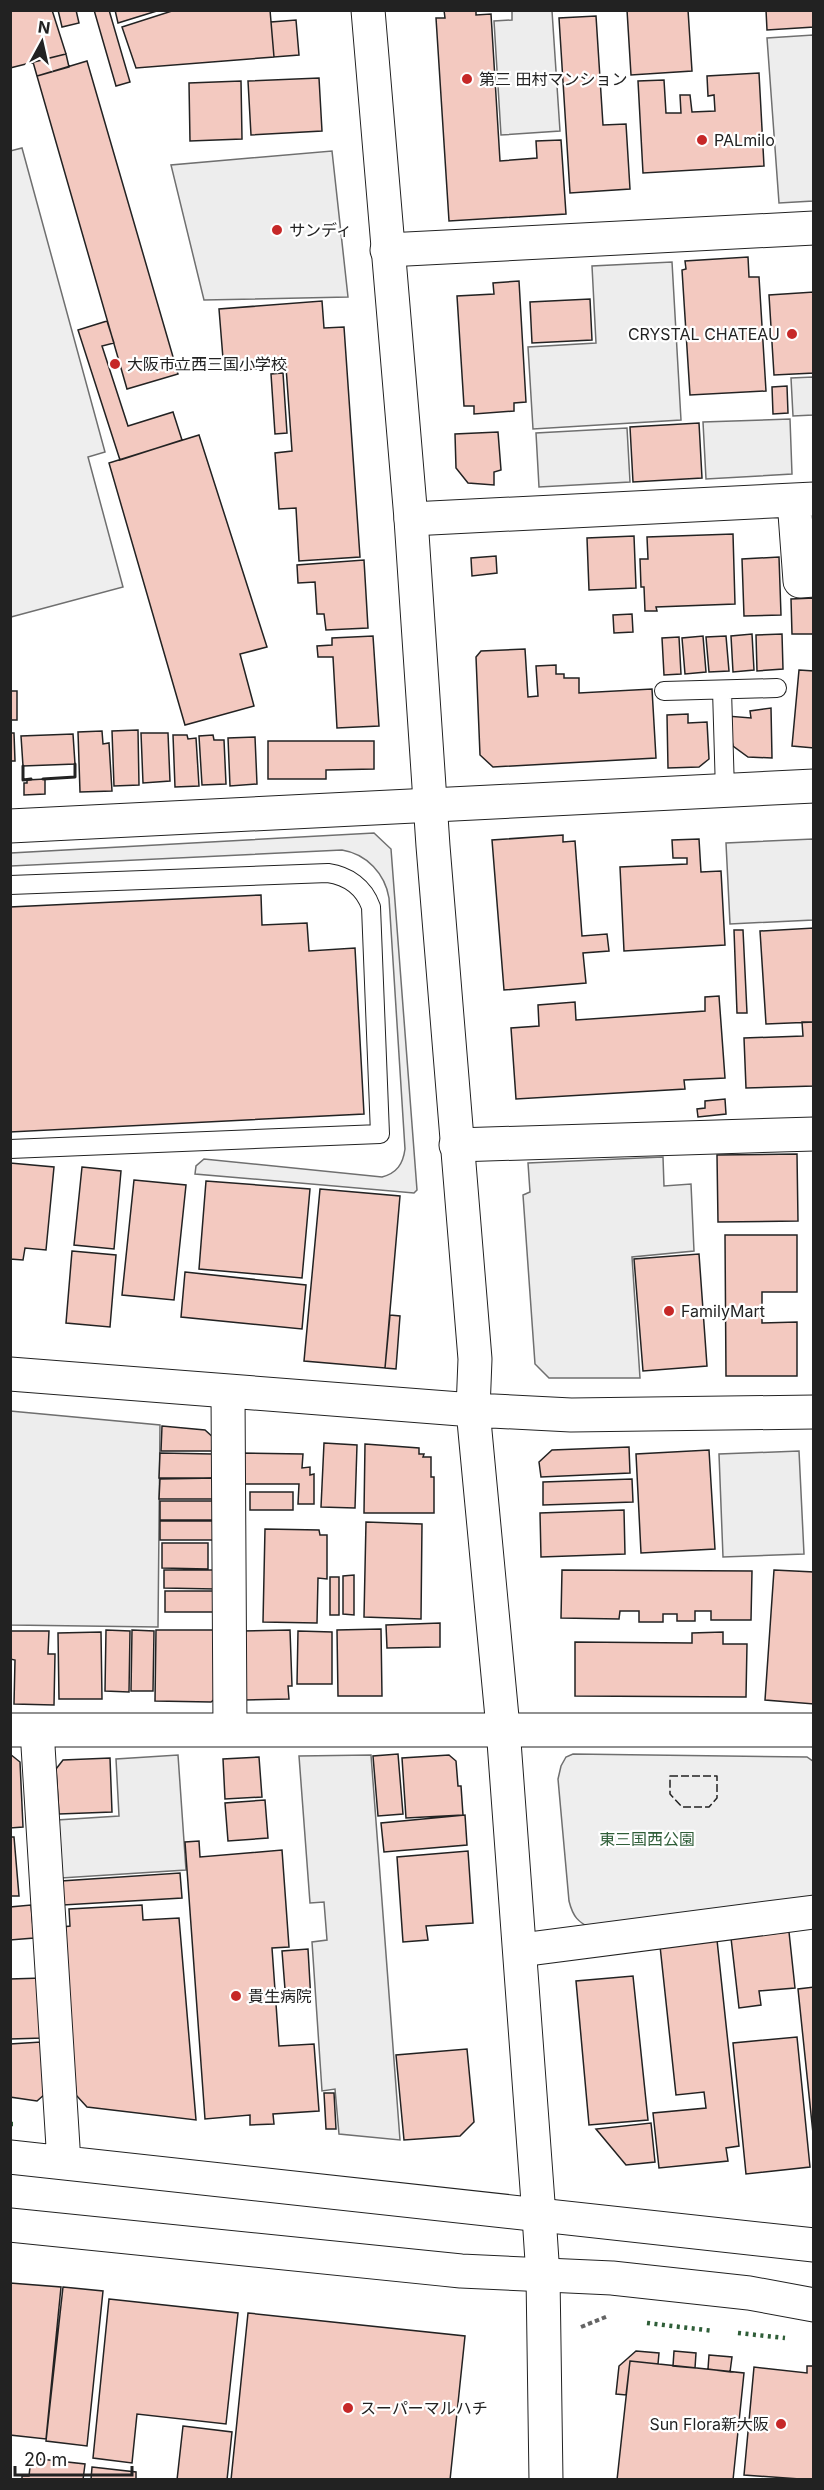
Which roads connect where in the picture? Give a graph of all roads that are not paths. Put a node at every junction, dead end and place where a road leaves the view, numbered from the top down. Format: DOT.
graph roads {
  1 [pos="368,10"];
  2 [pos="813,228"];
  3 [pos="387,250"];
  4 [pos="804,499"];
  5 [pos="411,519"];
  6 [pos="813,580"];
  7 [pos="777,688"];
  8 [pos="722,690"];
  9 [pos="664,692"];
  10 [pos="813,786"];
  11 [pos="725,791"];
  12 [pos="430,806"];
  13 [pos="10,826"];
  14 [pos="10,885"];
  15 [pos="813,1134"];
  16 [pos="456,1145"];
  17 [pos="10,1149"];
  18 [pos="10,1374"];
  19 [pos="228,1393"];
  20 [pos="473,1410"];
  21 [pos="813,1412"];
  22 [pos="503,1728"];
  23 [pos="230,1729"];
  24 [pos="24,1730"];
  25 [pos="813,1730"];
  26 [pos="813,1912"];
  27 [pos="521,1950"];
  28 [pos="10,2157"];
  29 [pos="64,2163"];
  30 [pos="539,2216"];
  31 [pos="10,2225"];
  32 [pos="813,2245"];
  33 [pos="543,2276"];
  34 [pos="813,2306"];
  35 [pos="546,2480"];
  1 -- 3 [label="street"];
  2 -- 3 [label="street"];
  3 -- 5 [label="street"];
  4 -- 5 [label="street"];
  4 -- 6 [label="street"];
  5 -- 12 [label="street"];
  7 -- 8 [label="lane"];
  8 -- 9 [label="lane"];
  8 -- 11 [label="lane"];
  10 -- 11 [label="street"];
  11 -- 12 [label="street"];
  12 -- 13 [label="street"];
  12 -- 16 [label="street"];
  14 -- 17 [label="lane"];
  15 -- 16 [label="street"];
  16 -- 20 [label="street"];
  18 -- 19 [label="street"];
  19 -- 20 [label="street"];
  19 -- 23 [label="street"];
  20 -- 21 [label="street"];
  20 -- 22 [label="street"];
  22 -- 23 [label="street"];
  22 -- 25 [label="street"];
  22 -- 27 [label="street"];
  23 -- 24 [label="street"];
  24 -- 29 [label="street"];
  26 -- 27 [label="street"];
  27 -- 30 [label="street"];
  28 -- 29 [label="street"];
  29 -- 30 [label="street"];
  30 -- 32 [label="street"];
  30 -- 33 [label="street"];
  31 -- 33 [label="street"];
  33 -- 34 [label="street"];
  33 -- 35 [label="street"];
}
